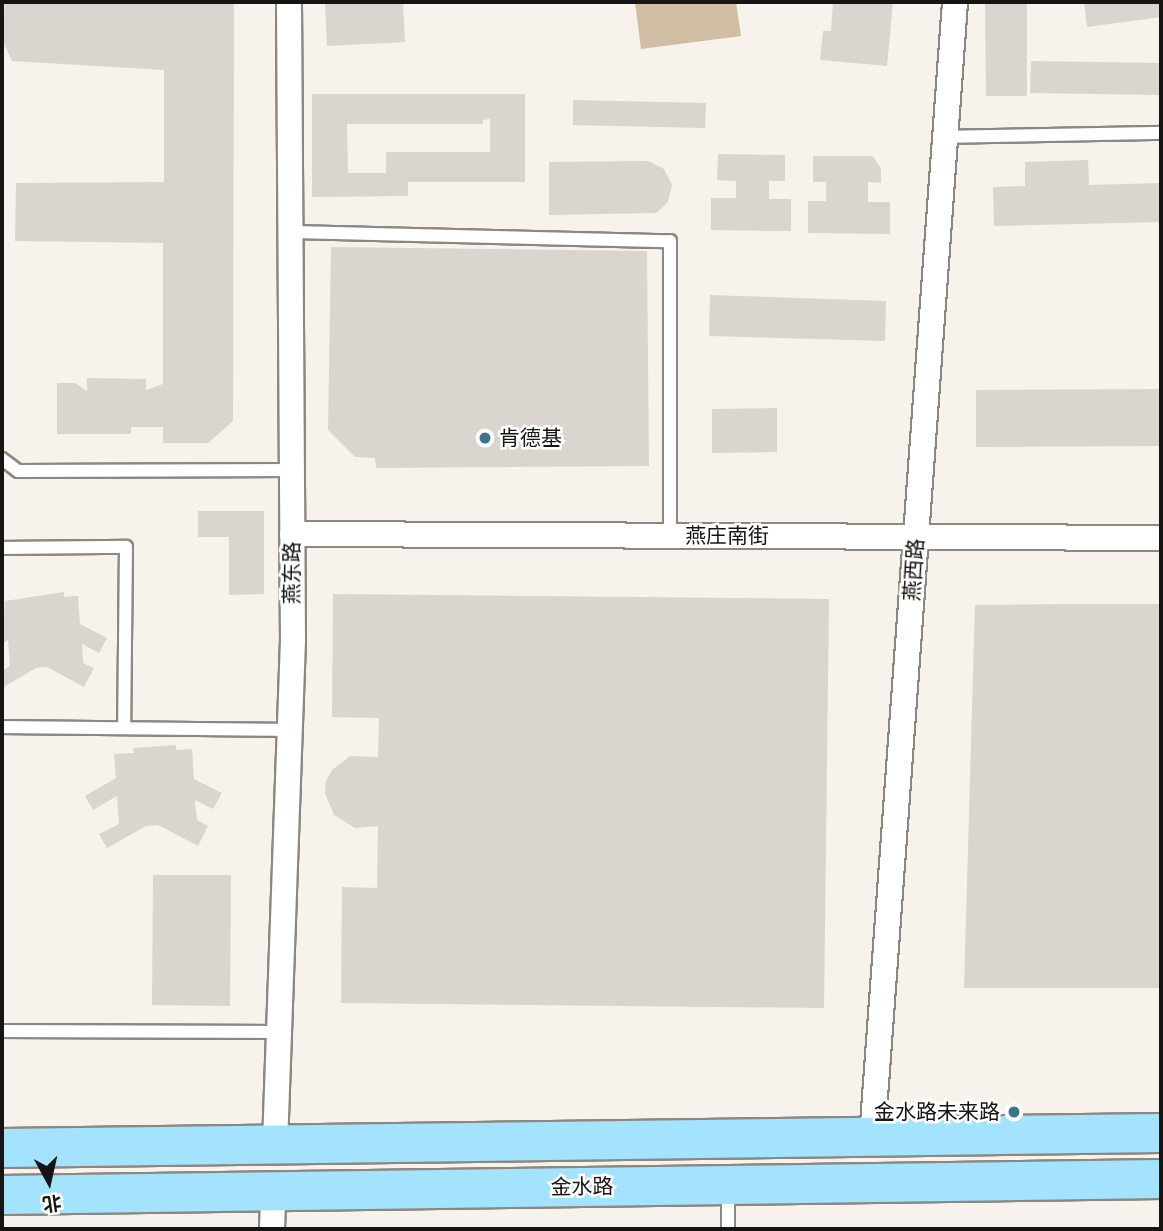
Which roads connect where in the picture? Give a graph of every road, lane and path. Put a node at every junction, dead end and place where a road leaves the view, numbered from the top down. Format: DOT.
graph roads {
  1 [pos="289,2"];
  2 [pos="955,2"];
  3 [pos="1161,133"];
  4 [pos="945,137"];
  5 [pos="290,232"];
  6 [pos="2,458"];
  7 [pos="292,470"];
  8 [pos="292,534"];
  9 [pos="670,535"];
  10 [pos="916,537"];
  11 [pos="1161,538"];
  12 [pos="2,548"];
  13 [pos="2,727"];
  14 [pos="124,728"];
  15 [pos="290,730"];
  16 [pos="2,1031"];
  17 [pos="279,1032"];
  18 [pos="1161,1133"];
  19 [pos="872,1138"];
  20 [pos="275,1145"];
  21 [pos="2,1148"];
  22 [pos="1161,1179"];
  23 [pos="728,1185"];
  24 [pos="274,1191"];
  25 [pos="2,1195"];
  26 [pos="272,1229"];
  27 [pos="728,1229"];
  1 -- 5 [label="street, 燕东路"];
  2 -- 4 [label="street, 燕西路"];
  3 -- 4 [label="lane"];
  4 -- 10 [label="street, 燕西路"];
  5 -- 7 [label="street, 燕东路"];
  5 -- 9 [label="lane"];
  6 -- 7 [label="lane"];
  7 -- 8 [label="street, 燕东路"];
  8 -- 9 [label="street, 燕庄南街"];
  8 -- 15 [label="street, 燕东路"];
  9 -- 10 [label="street, 燕庄南街"];
  10 -- 11 [label="street, 燕庄南街"];
  10 -- 19 [label="street, 燕西路"];
  12 -- 14 [label="lane"];
  13 -- 14 [label="lane"];
  14 -- 15 [label="lane"];
  15 -- 17 [label="street, 燕东路"];
  16 -- 17 [label="lane"];
  17 -- 20 [label="street, 燕东路"];
  18 -- 19 [label="main road"];
  19 -- 20 [label="main road"];
  20 -- 21 [label="main road"];
  22 -- 23 [label="main road, 金水路"];
  23 -- 24 [label="main road, 金水路"];
  23 -- 27 [label="lane"];
  24 -- 25 [label="main road, 金水路"];
  24 -- 26 [label="street"];
}
